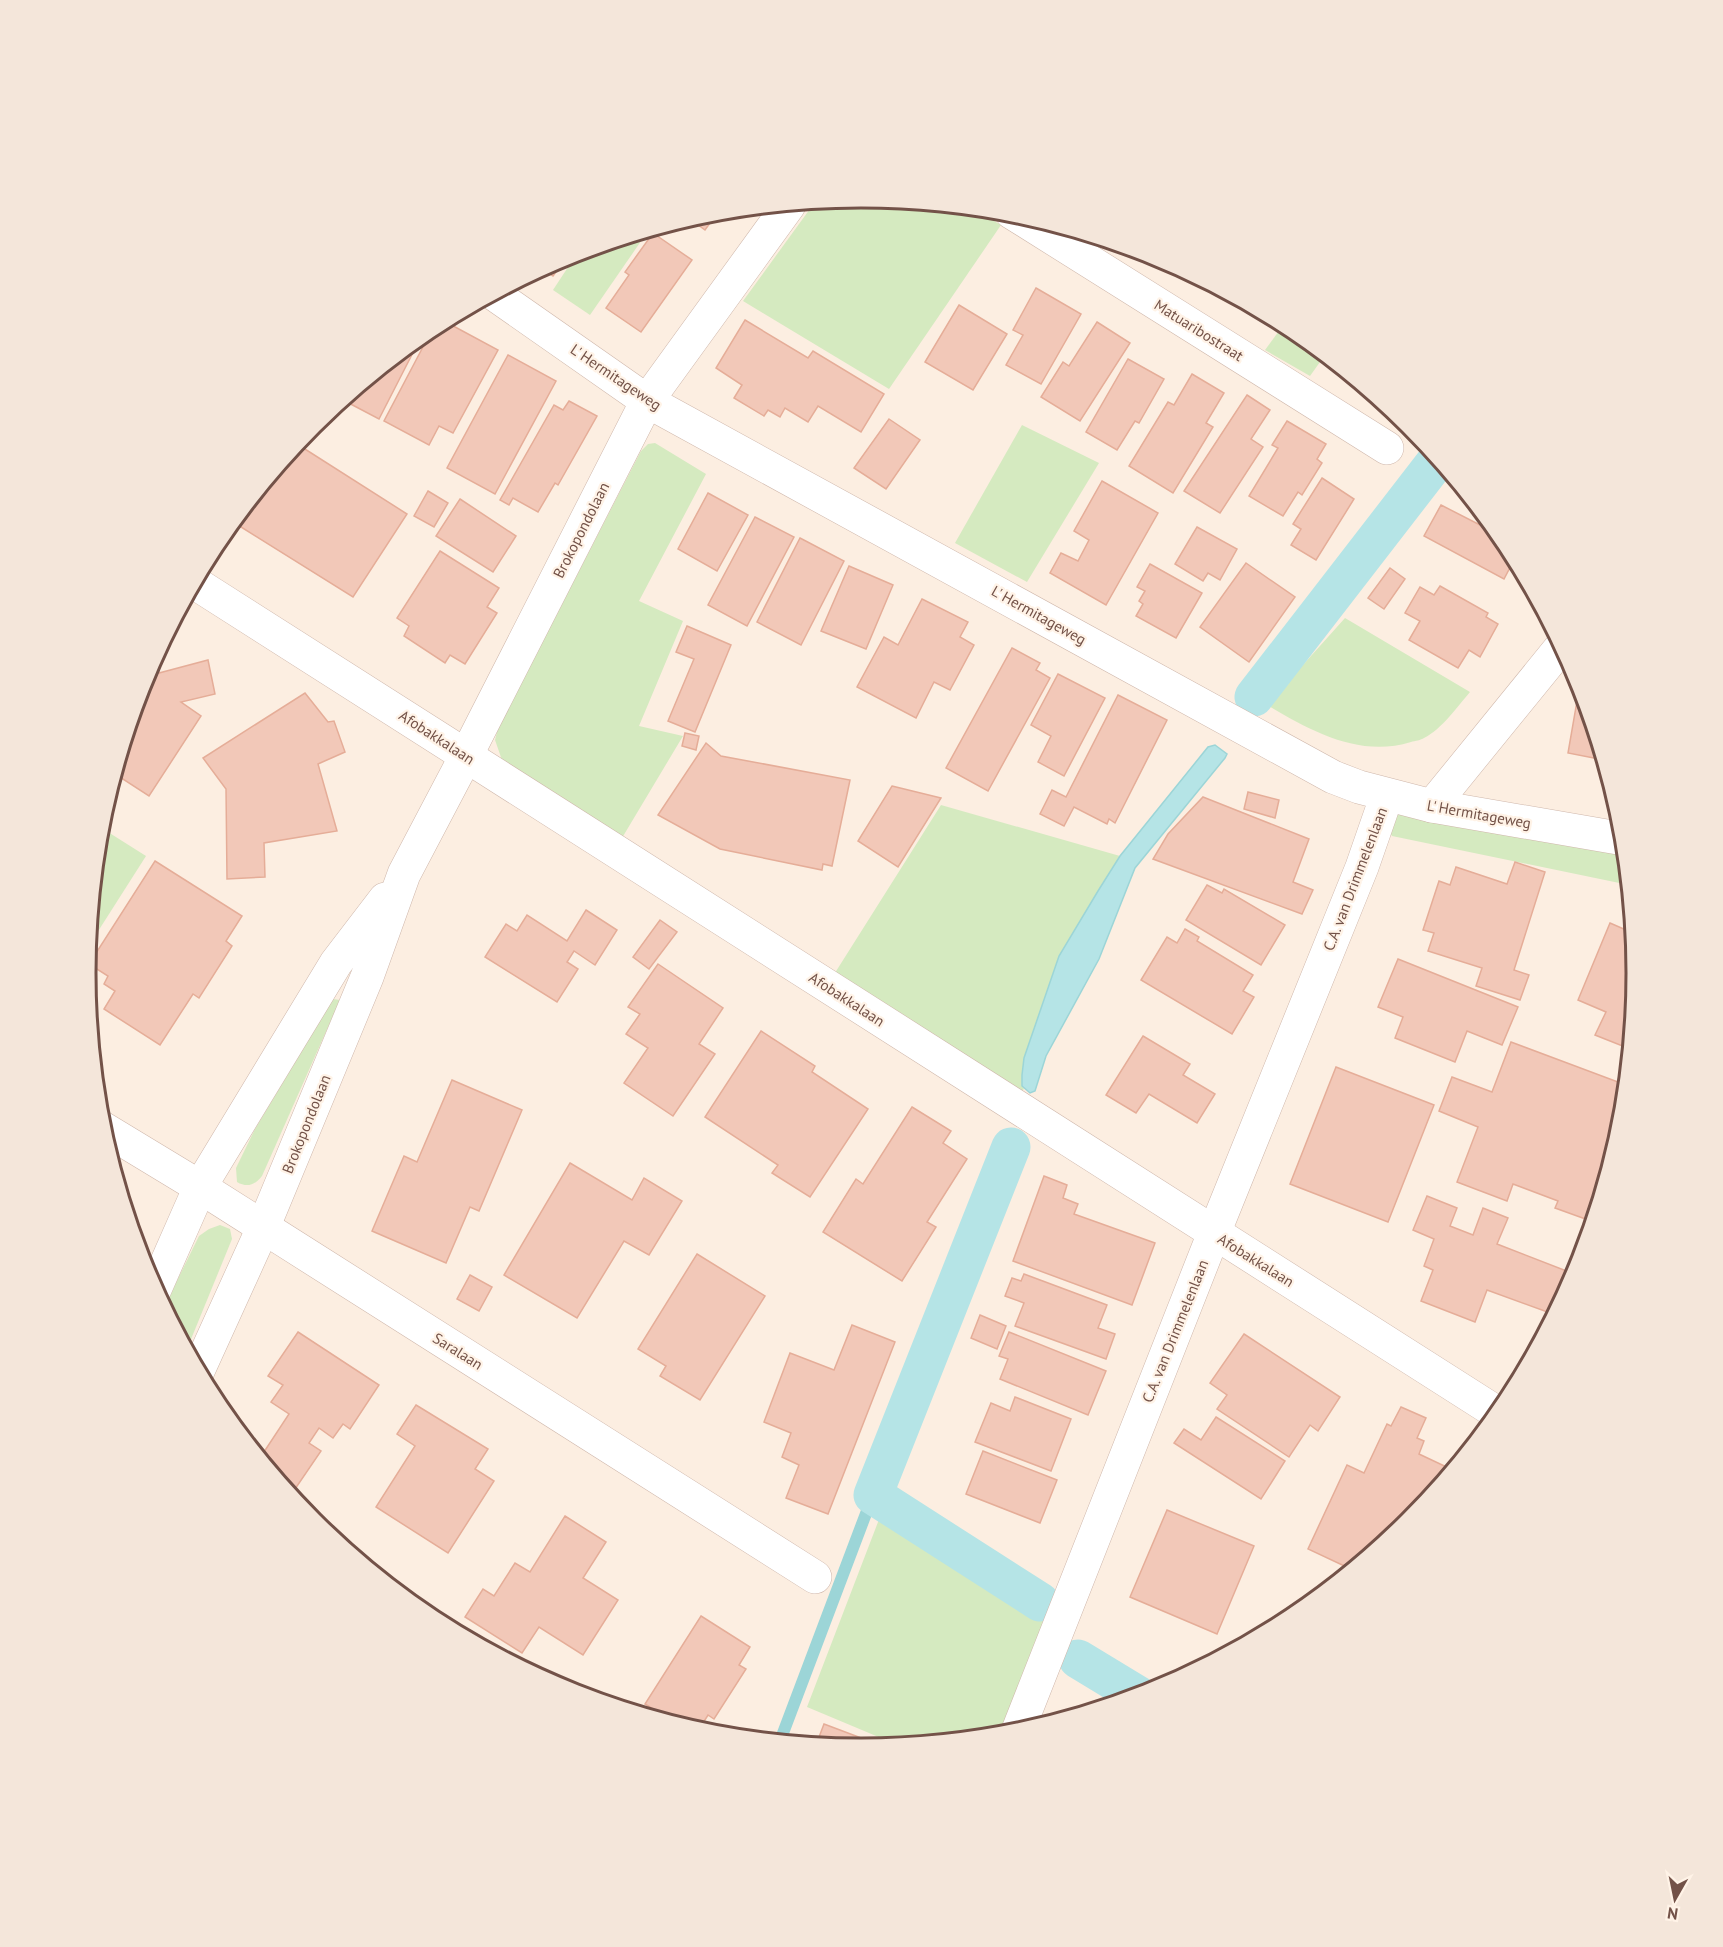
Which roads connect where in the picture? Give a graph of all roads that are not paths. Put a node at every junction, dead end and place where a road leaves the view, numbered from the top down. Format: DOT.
graph roads {
  1 [pos="783,213"];
  2 [pos="1038,229"];
  3 [pos="501,299"];
  4 [pos="647,400"];
  5 [pos="1387,448"];
  6 [pos="201,587"];
  7 [pos="1556,653"];
  8 [pos="466,756"];
  9 [pos="1387,795"];
  10 [pos="1432,806"];
  11 [pos="1614,837"];
  12 [pos="404,874"];
  13 [pos="114,1135"];
  14 [pos="201,1187"];
  15 [pos="263,1228"];
  16 [pos="1214,1233"];
  17 [pos="159,1278"];
  18 [pos="202,1361"];
  19 [pos="1491,1409"];
  20 [pos="815,1577"];
  21 [pos="1021,1722"];
  1 -- 4 [label="street, Brokopondolaan"];
  2 -- 5 [label="street, Matuaribostraat"];
  3 -- 4 [label="street, L' Hermitageweg"];
  4 -- 8 [label="street, Brokopondolaan"];
  4 -- 9 [label="street, L' Hermitageweg"];
  6 -- 8 [label="street, Afobakkalaan"];
  7 -- 10 [label="street"];
  8 -- 12 [label="street, Brokopondolaan"];
  8 -- 16 [label="street, Afobakkalaan"];
  9 -- 10 [label="street, L' Hermitageweg"];
  9 -- 16 [label="street, C.A. van Drimmelenlaan"];
  10 -- 11 [label="street, L' Hermitageweg"];
  12 -- 14 [label="street, Brokopondolaan"];
  12 -- 15 [label="street, Brokopondolaan"];
  13 -- 14 [label="street, Saralaan"];
  14 -- 15 [label="street, Saralaan"];
  14 -- 17 [label="street, Brokopondolaan"];
  15 -- 18 [label="street, Brokopondolaan"];
  15 -- 20 [label="street, Saralaan"];
  16 -- 19 [label="street, Afobakkalaan"];
  16 -- 21 [label="street, C.A. van Drimmelenlaan"];
}
